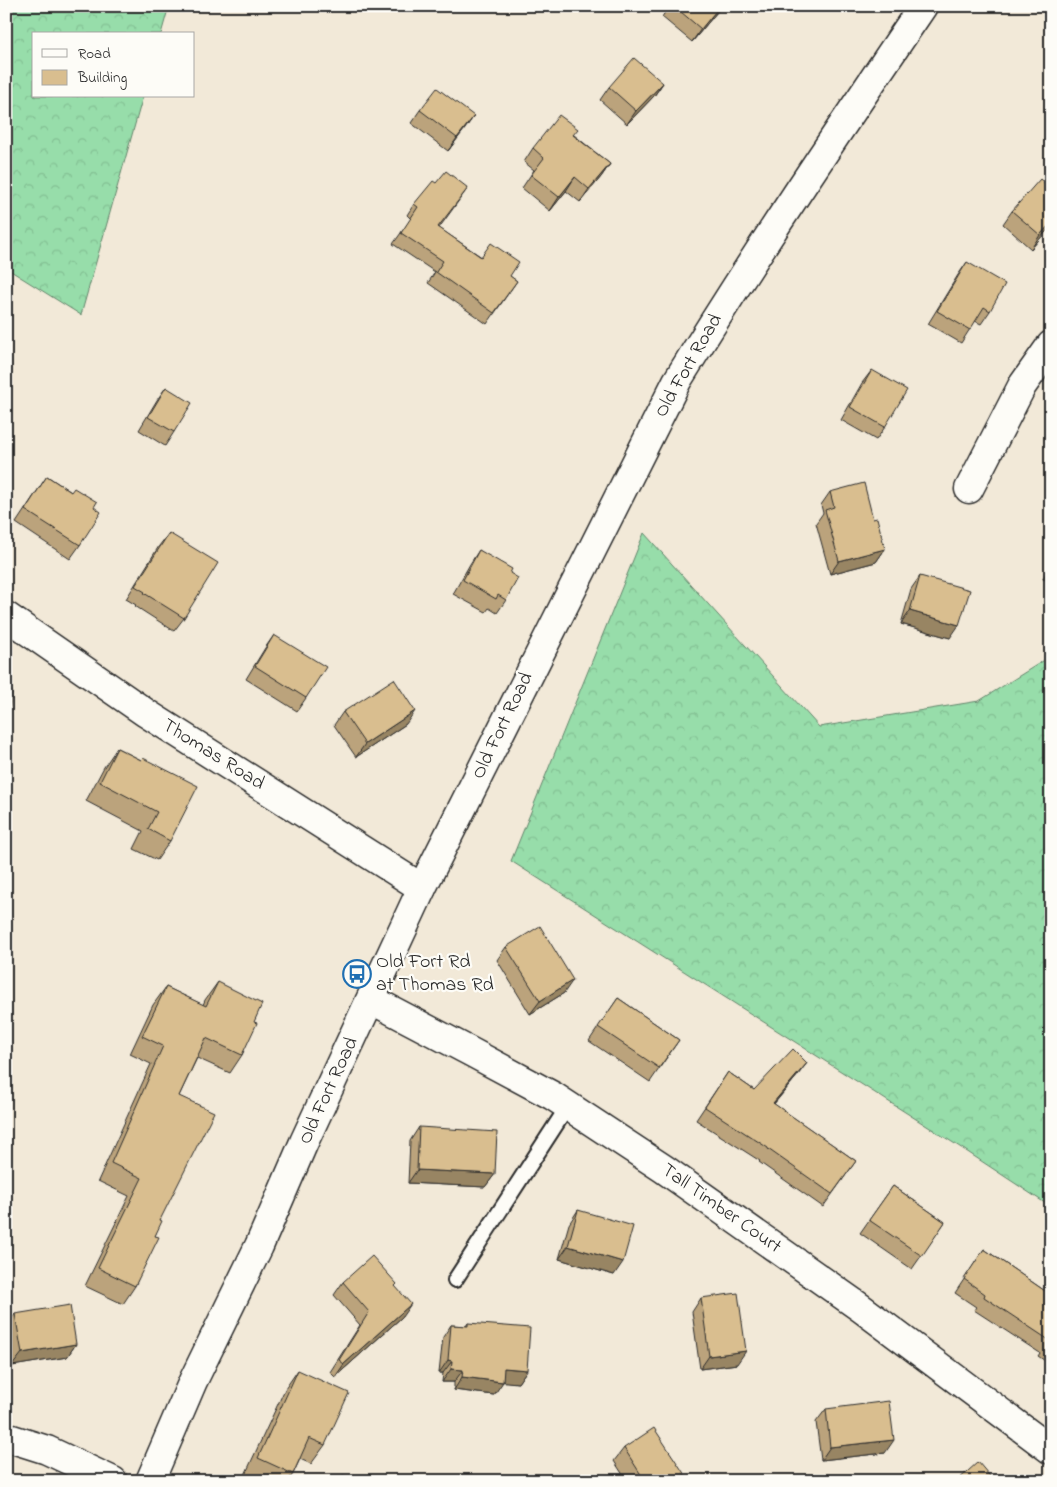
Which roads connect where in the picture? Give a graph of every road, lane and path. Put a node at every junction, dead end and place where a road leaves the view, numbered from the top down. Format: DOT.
graph roads {
  1 [pos="923,6"];
  2 [pos="1051,345"];
  3 [pos="969,489"];
  4 [pos="6,616"];
  5 [pos="422,888"];
  6 [pos="372,1000"];
  7 [pos="568,1106"];
  8 [pos="455,1280"];
  9 [pos="6,1437"];
  10 [pos="1051,1450"];
  11 [pos="113,1481"];
  12 [pos="150,1481"];
  1 -- 5 [label="main road, Old Fort Road"];
  2 -- 3 [label="main road"];
  4 -- 5 [label="main road, Thomas Road"];
  5 -- 6 [label="main road, Old Fort Road"];
  6 -- 7 [label="main road, Tall Timber Court"];
  6 -- 12 [label="main road, Old Fort Road"];
  7 -- 8 [label="lane"];
  7 -- 10 [label="main road, Tall Timber Court"];
  9 -- 11 [label="main road"];
}
